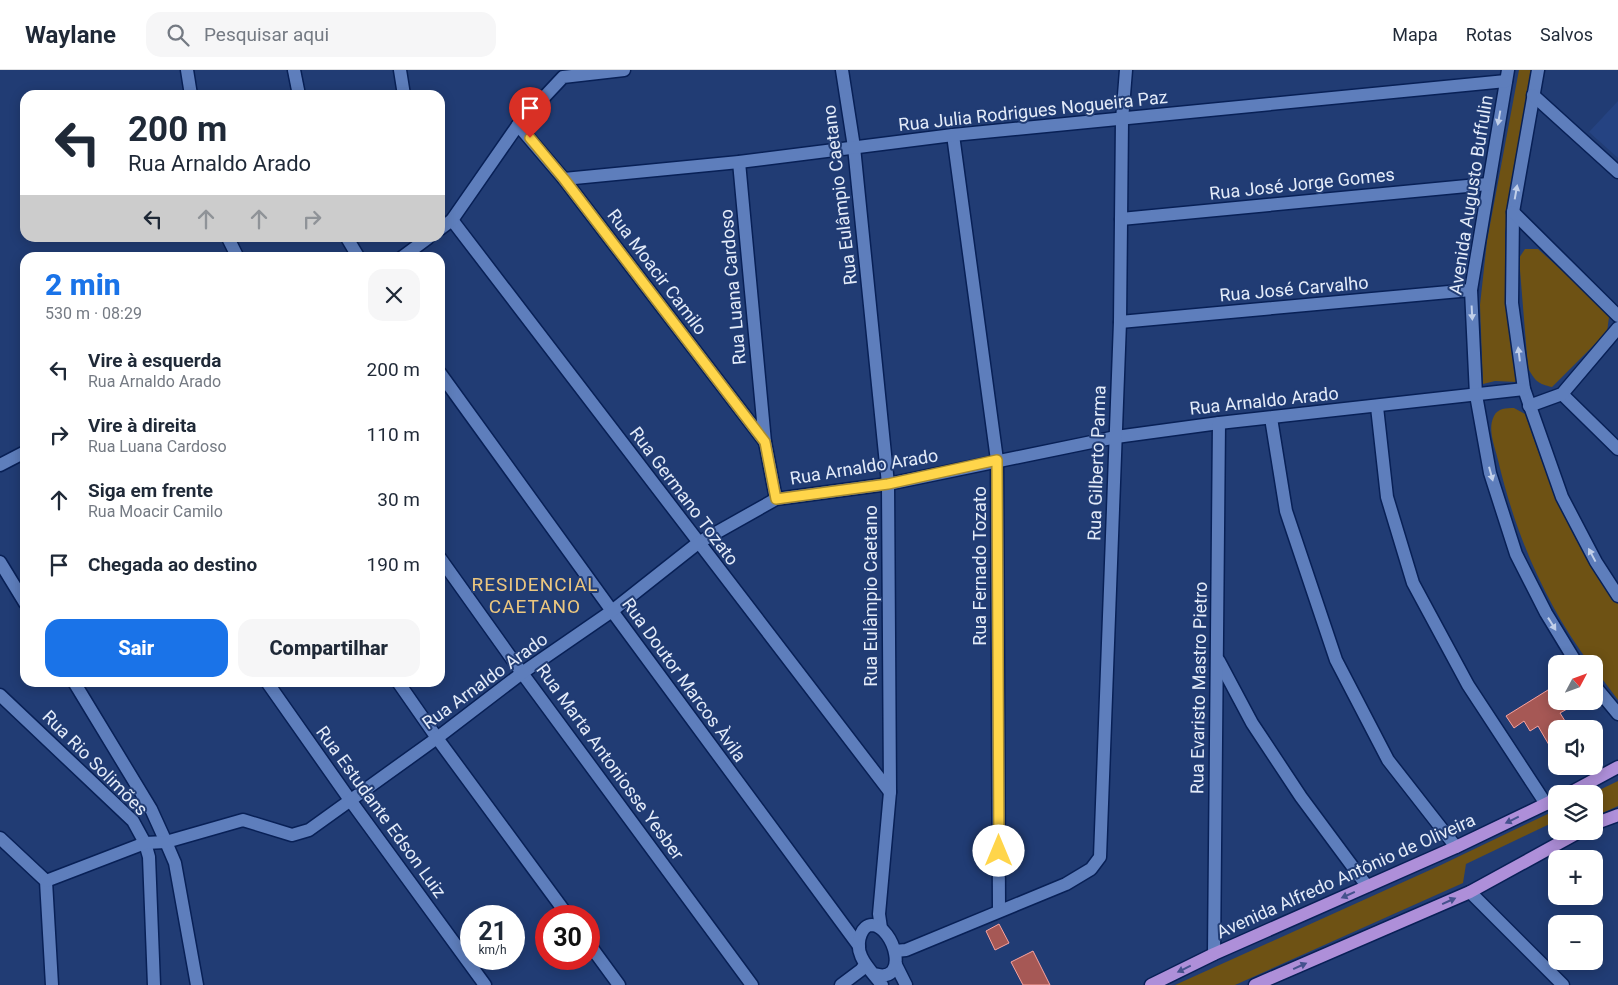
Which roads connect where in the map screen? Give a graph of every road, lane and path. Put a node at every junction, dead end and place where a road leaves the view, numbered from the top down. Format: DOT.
graph roads {
  1 [pos="187,70"];
  2 [pos="294,70"];
  3 [pos="400,70"];
  4 [pos="624,70"];
  5 [pos="842,70"];
  6 [pos="1126,70"];
  7 [pos="1538,70"];
  8 [pos="1507,75"];
  9 [pos="190,90"];
  10 [pos="298,90"];
  11 [pos="403,90"];
  12 [pos="1534,95"];
  13 [pos="1122,120"];
  14 [pos="518,125"];
  15 [pos="954,135"];
  16 [pos="854,147"];
  17 [pos="739,162"];
  18 [pos="1618,172"];
  19 [pos="564,179"];
  20 [pos="1488,184"];
  21 [pos="1513,212"];
  22 [pos="1121,219"];
  23 [pos="452,220"];
  24 [pos="445,225"];
  25 [pos="423,242"];
  26 [pos="409,252"];
  27 [pos="1471,290"];
  28 [pos="1618,316"];
  29 [pos="1120,322"];
  30 [pos="1618,328"];
  31 [pos="445,380"];
  32 [pos="1524,389"];
  33 [pos="1562,394"];
  34 [pos="1476,395"];
  35 [pos="1377,406"];
  36 [pos="1529,406"];
  37 [pos="1271,418"];
  38 [pos="1219,423"];
  39 [pos="1116,437"];
  40 [pos="765,442"];
  41 [pos="1618,449"];
  42 [pos="20,455"];
  43 [pos="997,460"];
  44 [pos="0,465"];
  45 [pos="888,484"];
  46 [pos="776,499"];
  47 [pos="698,543"];
  48 [pos="0,562"];
  49 [pos="445,565"];
  50 [pos="20,595"];
  51 [pos="1618,596"];
  52 [pos="612,611"];
  53 [pos="1572,655"];
  54 [pos="1217,658"];
  55 [pos="522,673"];
  56 [pos="77,687"];
  57 [pos="271,687"];
  58 [pos="401,687"];
  59 [pos="0,695"];
  60 [pos="1603,696"];
  61 [pos="1618,714"];
  62 [pos="437,738"];
  63 [pos="1618,767"];
  64 [pos="1585,785"];
  65 [pos="890,792"];
  66 [pos="1548,798"];
  67 [pos="350,800"];
  68 [pos="1548,803"];
  69 [pos="1618,815"];
  70 [pos="1603,821"];
  71 [pos="0,838"];
  72 [pos="1565,840"];
  73 [pos="166,842"];
  74 [pos="145,844"];
  75 [pos="1456,847"];
  76 [pos="46,882"];
  77 [pos="1367,886"];
  78 [pos="1470,892"];
  79 [pos="560,905"];
  80 [pos="999,910"];
  81 [pos="878,922"];
  82 [pos="856,938"];
  83 [pos="1214,954"];
  84 [pos="898,956"];
  85 [pos="600,959"];
  86 [pos="867,969"];
  87 [pos="1155,984"];
  88 [pos="52,985"];
  89 [pos="154,985"];
  90 [pos="196,985"];
  91 [pos="485,985"];
  92 [pos="620,985"];
  93 [pos="752,985"];
  94 [pos="841,985"];
  95 [pos="882,985"];
  96 [pos="906,985"];
  97 [pos="1255,985"];
  98 [pos="1563,985"];
  1 -- 9 [label="street"];
  2 -- 10 [label="street"];
  3 -- 11 [label="street"];
  4 -- 14 [label="street"];
  5 -- 16 [label="street, Rua Eulâmpio Caetano"];
  6 -- 13 [label="street, Rua Gilberto Parma"];
  7 -- 12 [label="street"];
  8 -- 13 [label="street, Rua Julia Rodrigues Nogueira Paz"];
  8 -- 20 [label="street, Avenida Augusto Buffulin, one-way"];
  12 -- 18 [label="street"];
  21 -- 12 [label="street, one-way"];
  13 -- 15 [label="street, Rua Julia Rodrigues Nogueira Paz"];
  13 -- 22 [label="street, Rua Gilberto Parma"];
  14 -- 19 [label="street, Rua Moacir Camilo"];
  14 -- 23 [label="street"];
  15 -- 16 [label="street, Rua Julia Rodrigues Nogueira Paz"];
  15 -- 43 [label="street, Rua Fernado Tozato"];
  16 -- 17 [label="street, Rua Julia Rodrigues Nogueira Paz"];
  16 -- 45 [label="street, Rua Eulâmpio Caetano"];
  17 -- 19 [label="street, Rua Julia Rodrigues Nogueira Paz"];
  17 -- 40 [label="street, Rua Luana Cardoso"];
  19 -- 40 [label="street, Rua Moacir Camilo"];
  20 -- 22 [label="street, Rua José Jorge Gomes"];
  20 -- 27 [label="street, Avenida Augusto Buffulin"];
  21 -- 28 [label="street"];
  32 -- 21 [label="street, one-way"];
  22 -- 29 [label="street, Rua Gilberto Parma"];
  23 -- 24 [label="street"];
  23 -- 47 [label="street, Rua Germano Tozato"];
  25 -- 26 [label="street"];
  27 -- 29 [label="street, Rua José Carvalho"];
  27 -- 34 [label="street, Avenida Augusto Buffulin, one-way"];
  29 -- 39 [label="street, Rua Gilberto Parma"];
  30 -- 33 [label="street"];
  31 -- 52 [label="street, Rua Doutor Marcos Àvila"];
  32 -- 34 [label="street, Rua Arnaldo Arado"];
  32 -- 36 [label="street"];
  33 -- 36 [label="street"];
  33 -- 41 [label="street"];
  34 -- 35 [label="street, Rua Arnaldo Arado"];
  34 -- 53 [label="street, Avenida Augusto Buffulin, one-way"];
  35 -- 37 [label="street, Rua Arnaldo Arado"];
  35 -- 66 [label="street"];
  51 -- 36 [label="street, one-way"];
  37 -- 38 [label="street, Rua Arnaldo Arado"];
  37 -- 75 [label="street"];
  38 -- 39 [label="street, Rua Arnaldo Arado"];
  38 -- 54 [label="street, Rua Evaristo Mastro Pietro"];
  39 -- 43 [label="street, Rua Arnaldo Arado"];
  39 -- 80 [label="street, Rua Gilberto Parma"];
  40 -- 46 [label="street, Rua Luana Cardoso"];
  42 -- 44 [label="street"];
  43 -- 45 [label="street, Rua Arnaldo Arado"];
  43 -- 80 [label="street, Rua Fernado Tozato"];
  45 -- 46 [label="street, Rua Arnaldo Arado"];
  45 -- 65 [label="street, Rua Eulâmpio Caetano"];
  46 -- 47 [label="street, Rua Arnaldo Arado"];
  47 -- 52 [label="street, Rua Arnaldo Arado"];
  47 -- 65 [label="street, Rua Germano Tozato"];
  48 -- 50 [label="street"];
  49 -- 55 [label="street, Rua Marta Antoniosse Yesber"];
  52 -- 55 [label="street, Rua Arnaldo Arado"];
  52 -- 82 [label="street, Rua Doutor Marcos Àvila"];
  54 -- 77 [label="street"];
  54 -- 83 [label="street, Rua Evaristo Mastro Pietro"];
  55 -- 62 [label="street, Rua Arnaldo Arado"];
  55 -- 93 [label="street, Rua Marta Antoniosse Yesber"];
  56 -- 73 [label="street"];
  57 -- 67 [label="street, Rua Estudante Edson Luiz"];
  58 -- 62 [label="street"];
  59 -- 74 [label="street, Rua Rio Solimões"];
  60 -- 61 [label="street"];
  62 -- 67 [label="street, Rua Arnaldo Arado"];
  62 -- 79 [label="street"];
  63 -- 64 [label="main road"];
  65 -- 81 [label="street, Rua Eulâmpio Caetano"];
  67 -- 73 [label="street, Rua Arnaldo Arado"];
  67 -- 91 [label="street, Rua Estudante Edson Luiz"];
  68 -- 75 [label="main road, Avenida Alfredo Antônio de Oliveira, one-way"];
  69 -- 70 [label="main road"];
  71 -- 76 [label="street"];
  72 -- 78 [label="main road"];
  73 -- 74 [label="street, Rua Arnaldo Arado"];
  73 -- 90 [label="street"];
  74 -- 76 [label="street, Rua Arnaldo Arado"];
  74 -- 89 [label="street, Rua Rio Solimões"];
  75 -- 77 [label="main road, Avenida Alfredo Antônio de Oliveira"];
  76 -- 88 [label="street"];
  77 -- 83 [label="main road, Avenida Alfredo Antônio de Oliveira, one-way"];
  97 -- 78 [label="main road, one-way"];
  78 -- 98 [label="street"];
  80 -- 84 [label="street"];
  81 -- 82 [label="street"];
  81 -- 84 [label="street"];
  82 -- 86 [label="street"];
  83 -- 87 [label="main road, Avenida Alfredo Antônio de Oliveira, one-way"];
  84 -- 86 [label="street"];
  84 -- 96 [label="street"];
  85 -- 92 [label="street"];
  86 -- 94 [label="street"];
  86 -- 95 [label="street"];
}
